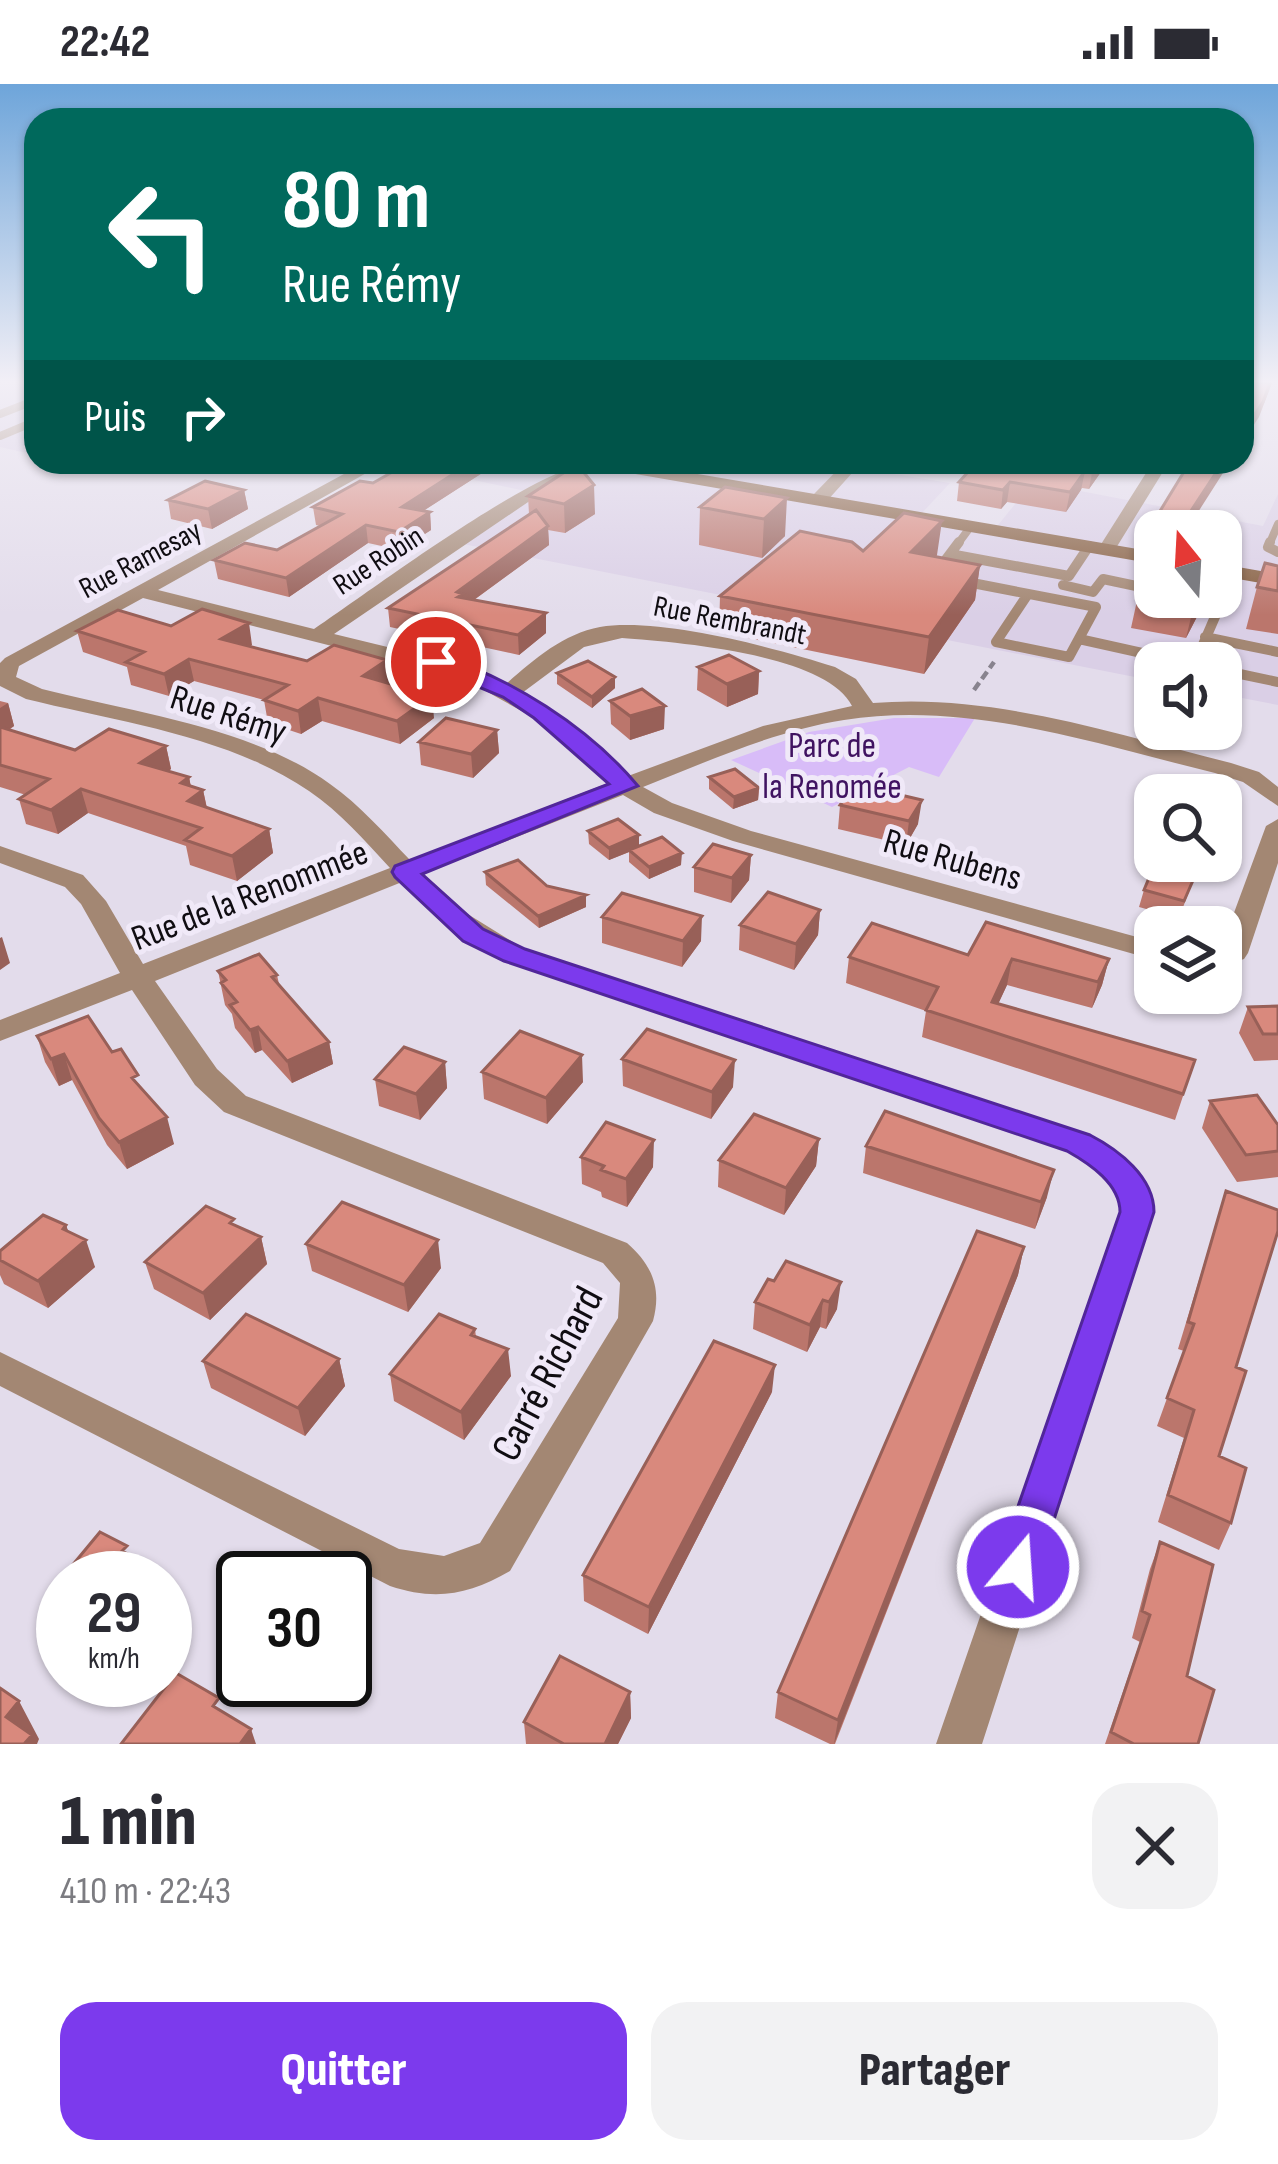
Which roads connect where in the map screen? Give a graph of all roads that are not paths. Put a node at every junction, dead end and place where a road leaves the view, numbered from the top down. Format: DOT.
graph roads {
  1 [pos="356,474"];
  2 [pos="566,474"];
  3 [pos="668,474"];
  4 [pos="843,474"];
  5 [pos="1152,474"];
  6 [pos="820,498"];
  7 [pos="1278,524"];
  8 [pos="970,526"];
  9 [pos="935,544"];
  10 [pos="1098,548"];
  11 [pos="952,551"];
  12 [pos="1278,552"];
  13 [pos="1134,554"];
  14 [pos="1242,574"];
  15 [pos="1278,580"];
  16 [pos="1066,581"];
  17 [pos="1134,586"];
  18 [pos="142,592"];
  19 [pos="1028,594"];
  20 [pos="1054,599"];
  21 [pos="1214,618"];
  22 [pos="320,634"];
  23 [pos="1205,638"];
  24 [pos="1079,639"];
  25 [pos="1203,642"];
  26 [pos="1134,651"];
  27 [pos="1278,652"];
  28 [pos="1242,674"];
  29 [pos="7,681"];
  30 [pos="1278,682"];
  31 [pos="510,692"];
  32 [pos="865,711"];
  33 [pos="626,786"];
  34 [pos="1278,800"];
  35 [pos="1278,826"];
  36 [pos="0,854"];
  37 [pos="405,872"];
  38 [pos="1242,937"];
  39 [pos="1134,945"];
  40 [pos="137,976"];
  41 [pos="0,1031"];
  42 [pos="0,1368"];
  43 [pos="959,1744"];
  1 -- 18 [label="street, Rue Ramesay"];
  2 -- 22 [label="street, Rue Robin"];
  3 -- 6 [label="main road"];
  4 -- 6 [label="street"];
  5 -- 10 [label="street"];
  6 -- 8 [label="main road"];
  7 -- 12 [label="lane"];
  8 -- 10 [label="main road"];
  8 -- 11 [label="lane"];
  9 -- 11 [label="lane"];
  10 -- 13 [label="main road"];
  10 -- 16 [label="lane"];
  11 -- 16 [label="lane"];
  11 -- 19 [label="lane"];
  14 -- 15 [label="main road"];
  16 -- 17 [label="lane"];
  16 -- 20 [label="lane"];
  18 -- 22 [label="street, Rue Rubens"];
  18 -- 29 [label="street, Rue Ramesay"];
  19 -- 20 [label="lane"];
  19 -- 24 [label="lane"];
  20 -- 24 [label="lane"];
  21 -- 23 [label="lane"];
  22 -- 31 [label="street, Rue Rubens"];
  23 -- 25 [label="lane"];
  23 -- 27 [label="lane"];
  24 -- 26 [label="lane"];
  28 -- 30 [label="lane"];
  29 -- 37 [label="street, Rue Rémy"];
  31 -- 32 [label="street, Rue Rembrandt"];
  31 -- 33 [label="street, Rue Rubens"];
  32 -- 33 [label="street, Rue de la Renommée"];
  32 -- 34 [label="street"];
  33 -- 37 [label="street, Rue de la Renommée"];
  33 -- 39 [label="street, Rue Rubens"];
  35 -- 38 [label="street"];
  36 -- 40 [label="street"];
  37 -- 40 [label="street, Rue de la Renommée"];
  37 -- 43 [label="street, Rue Rémy"];
  40 -- 41 [label="street, Rue de la Renommée"];
  40 -- 42 [label="street, Carré Richard"];
}
